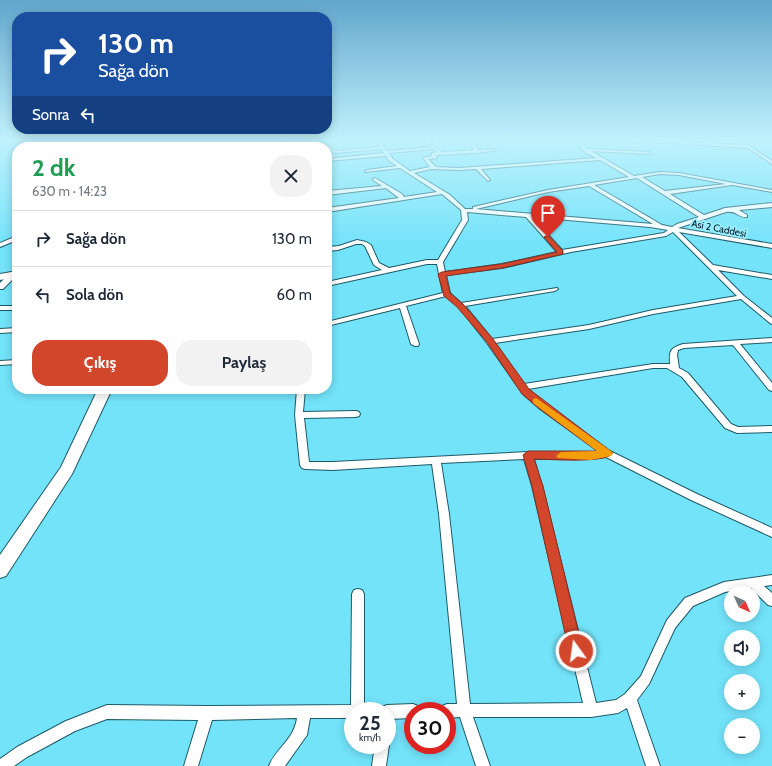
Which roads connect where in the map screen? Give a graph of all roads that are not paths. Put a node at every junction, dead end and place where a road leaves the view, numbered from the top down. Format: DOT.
graph roads {
  1 [pos="413,175"];
  2 [pos="483,175"];
  3 [pos="648,175"];
  4 [pos="677,175"];
  5 [pos="635,176"];
  6 [pos="375,178"];
  7 [pos="488,180"];
  8 [pos="589,184"];
  9 [pos="735,184"];
  10 [pos="386,187"];
  11 [pos="772,191"];
  12 [pos="332,192"];
  13 [pos="441,193"];
  14 [pos="664,193"];
  15 [pos="402,199"];
  16 [pos="772,205"];
  17 [pos="737,208"];
  18 [pos="332,209"];
  19 [pos="468,209"];
  20 [pos="528,216"];
  21 [pos="745,216"];
  22 [pos="704,217"];
  23 [pos="663,227"];
  24 [pos="673,229"];
  25 [pos="12,240"];
  26 [pos="0,245"];
  27 [pos="772,246"];
  28 [pos="332,249"];
  29 [pos="561,253"];
  30 [pos="440,262"];
  31 [pos="712,267"];
  32 [pos="389,271"];
  33 [pos="442,274"];
  34 [pos="12,275"];
  35 [pos="0,277"];
  36 [pos="12,277"];
  37 [pos="772,277"];
  38 [pos="332,283"];
  39 [pos="0,287"];
  40 [pos="555,289"];
  41 [pos="447,294"];
  42 [pos="742,297"];
  43 [pos="403,306"];
  44 [pos="460,306"];
  45 [pos="0,308"];
  46 [pos="12,308"];
  47 [pos="772,322"];
  48 [pos="332,323"];
  49 [pos="12,330"];
  50 [pos="0,331"];
  51 [pos="772,340"];
  52 [pos="490,341"];
  53 [pos="415,344"];
  54 [pos="736,344"];
  55 [pos="12,362"];
  56 [pos="0,363"];
  57 [pos="676,370"];
  58 [pos="522,387"];
  59 [pos="772,388"];
  60 [pos="103,394"];
  61 [pos="301,394"];
  62 [pos="356,414"];
  63 [pos="299,415"];
  64 [pos="772,429"];
  65 [pos="607,453"];
  66 [pos="528,455"];
  67 [pos="436,460"];
  68 [pos="772,533"];
  69 [pos="0,570"];
  70 [pos="772,580"];
  71 [pos="752,582"];
  72 [pos="358,594"];
  73 [pos="772,602"];
  74 [pos="630,698"];
  75 [pos="357,702"];
  76 [pos="591,710"];
  77 [pos="305,711"];
  78 [pos="344,711"];
  79 [pos="456,711"];
  80 [pos="464,711"];
  81 [pos="206,713"];
  82 [pos="381,754"];
  83 [pos="2,766"];
  84 [pos="191,766"];
  85 [pos="276,766"];
  86 [pos="379,766"];
  87 [pos="483,766"];
  88 [pos="653,766"];
  1 -- 13 [label="street"];
  2 -- 7 [label="street"];
  3 -- 5 [label="street"];
  4 -- 9 [label="street"];
  5 -- 8 [label="street"];
  5 -- 14 [label="street"];
  6 -- 10 [label="street"];
  8 -- 19 [label="street"];
  8 -- 23 [label="street"];
  9 -- 11 [label="street"];
  9 -- 14 [label="street"];
  10 -- 12 [label="street"];
  10 -- 15 [label="street"];
  13 -- 15 [label="street"];
  13 -- 19 [label="street"];
  14 -- 22 [label="street"];
  15 -- 18 [label="street"];
  16 -- 17 [label="street"];
  17 -- 21 [label="street"];
  17 -- 22 [label="street"];
  19 -- 20 [label="street"];
  19 -- 30 [label="street"];
  20 -- 23 [label="street"];
  20 -- 29 [label="street"];
  22 -- 24 [label="street"];
  23 -- 24 [label="street, Asi 2 Caddesi"];
  24 -- 27 [label="street, Asi 2 Caddesi"];
  24 -- 29 [label="street"];
  24 -- 31 [label="street"];
  25 -- 26 [label="street"];
  28 -- 32 [label="street"];
  29 -- 33 [label="street"];
  30 -- 32 [label="street"];
  30 -- 33 [label="street"];
  31 -- 37 [label="street"];
  31 -- 42 [label="street"];
  32 -- 38 [label="street"];
  33 -- 41 [label="street"];
  34 -- 35 [label="main road"];
  36 -- 39 [label="street"];
  40 -- 44 [label="street"];
  41 -- 43 [label="street"];
  41 -- 44 [label="street"];
  42 -- 47 [label="street"];
  42 -- 52 [label="street"];
  43 -- 48 [label="street"];
  43 -- 53 [label="street"];
  44 -- 52 [label="street"];
  45 -- 46 [label="street"];
  49 -- 50 [label="street"];
  51 -- 54 [label="street"];
  52 -- 58 [label="street"];
  54 -- 57 [label="street"];
  54 -- 59 [label="street"];
  55 -- 56 [label="street"];
  57 -- 58 [label="street"];
  57 -- 64 [label="street"];
  58 -- 65 [label="street"];
  60 -- 69 [label="main road"];
  61 -- 63 [label="street"];
  62 -- 63 [label="street"];
  63 -- 67 [label="street"];
  65 -- 66 [label="street"];
  65 -- 68 [label="street"];
  66 -- 67 [label="street"];
  66 -- 76 [label="street"];
  67 -- 80 [label="street"];
  70 -- 71 [label="street"];
  71 -- 73 [label="street"];
  71 -- 74 [label="street"];
  72 -- 75 [label="street"];
  74 -- 76 [label="street"];
  74 -- 88 [label="street"];
  76 -- 80 [label="street"];
  77 -- 78 [label="street"];
  77 -- 81 [label="street"];
  77 -- 85 [label="street"];
  79 -- 80 [label="street"];
  80 -- 87 [label="street"];
  81 -- 83 [label="street"];
  81 -- 84 [label="street"];
  82 -- 86 [label="street"];
}
